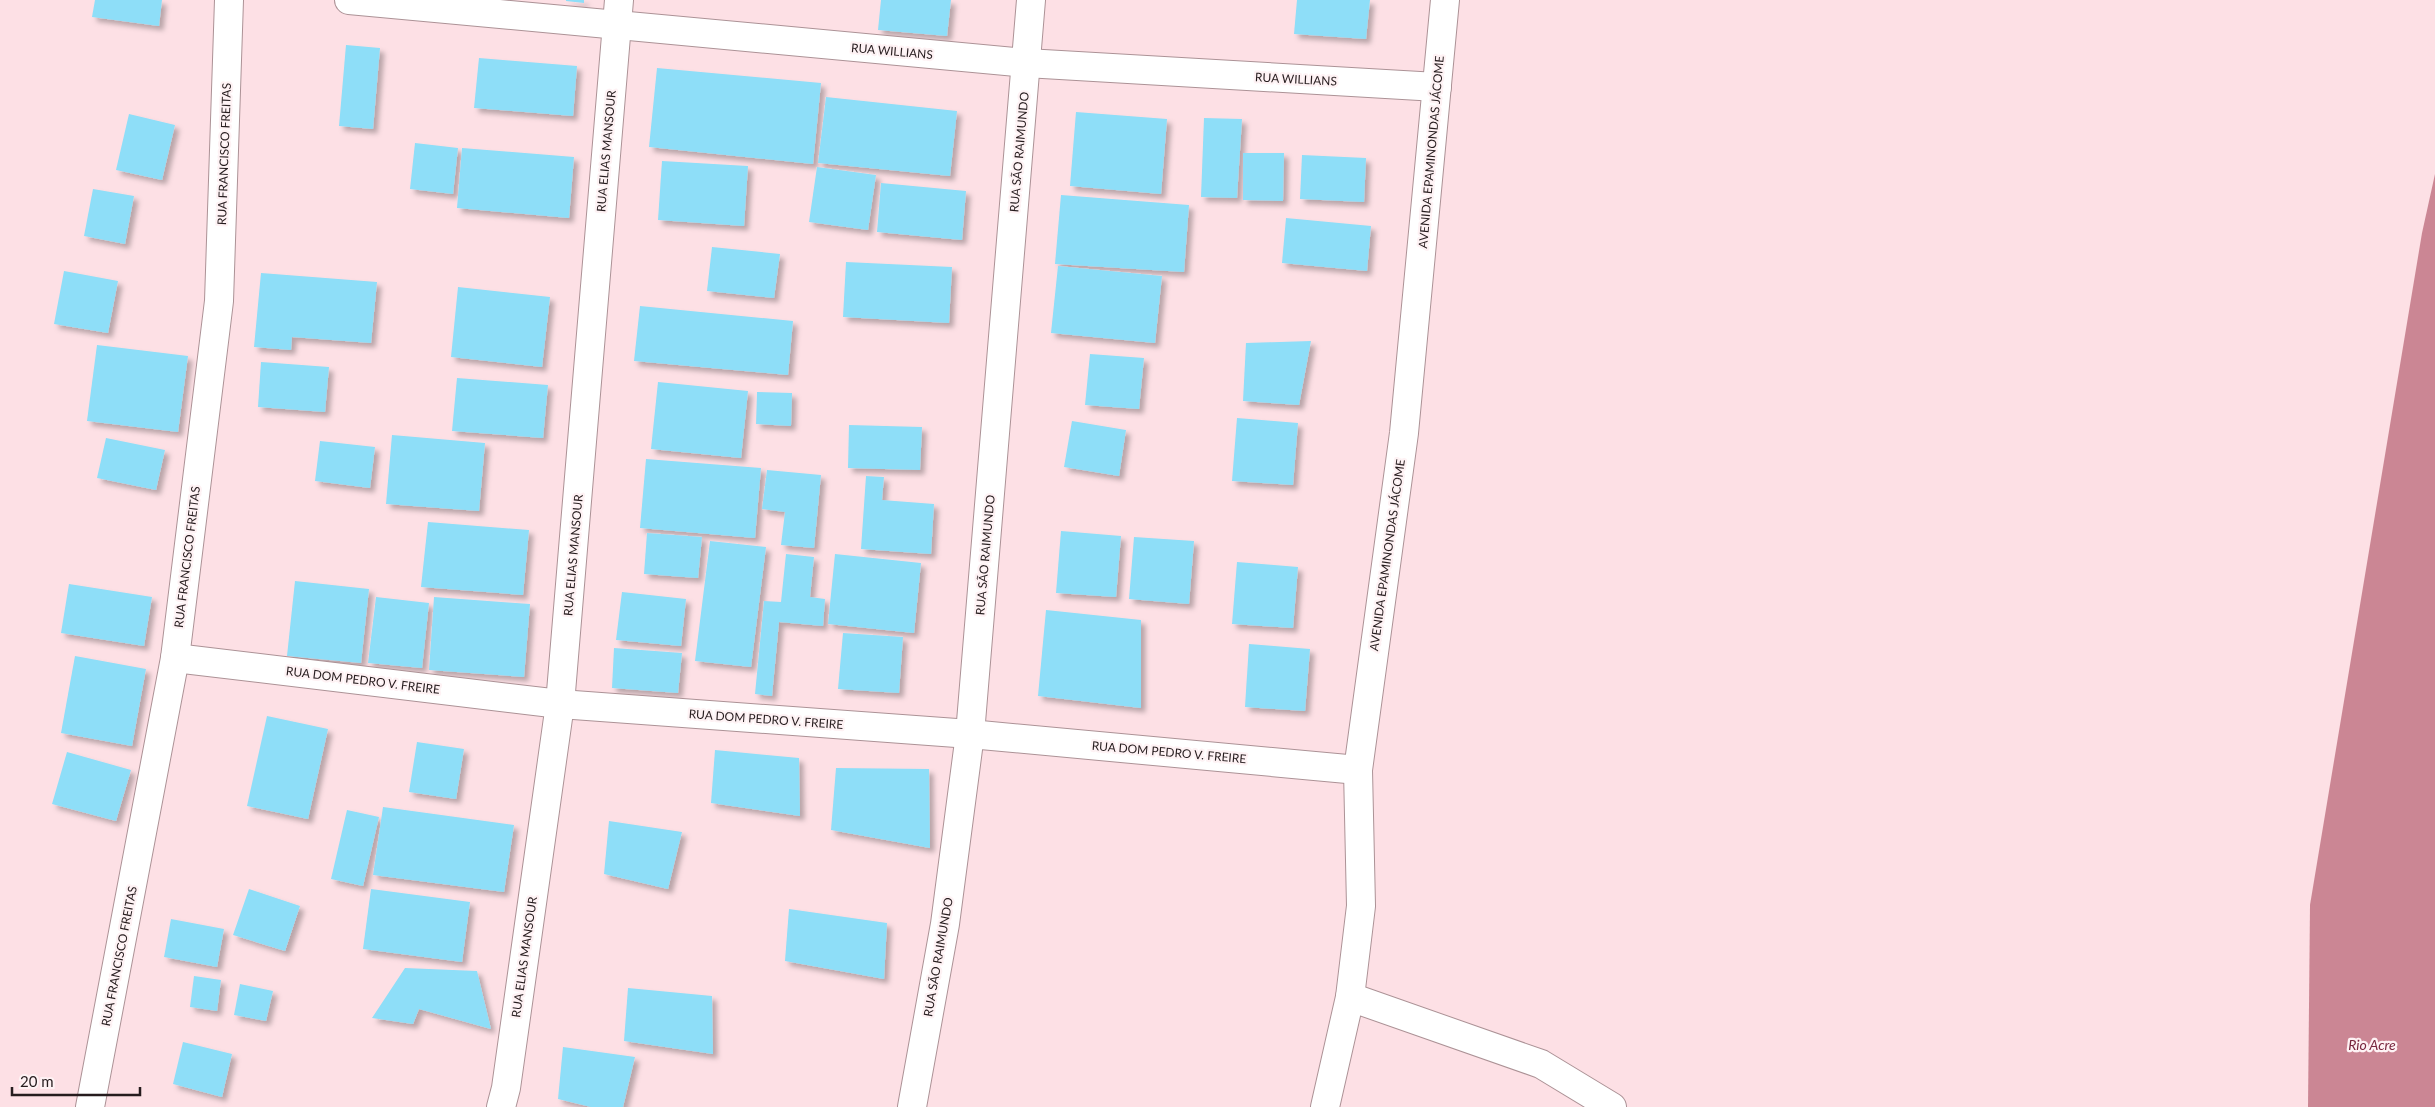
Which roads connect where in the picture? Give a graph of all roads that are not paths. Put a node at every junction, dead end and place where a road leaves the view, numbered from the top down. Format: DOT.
graph roads {
  1 [pos="229,0"];
  2 [pos="350,0"];
  3 [pos="1031,0"];
  4 [pos="1445,0"];
  5 [pos="617,13"];
  6 [pos="1026,63"];
  7 [pos="1437,87"];
  8 [pos="174,658"];
  9 [pos="560,704"];
  10 [pos="970,734"];
  11 [pos="1358,770"];
  12 [pos="1350,997"];
  13 [pos="90,1107"];
  14 [pos="501,1107"];
  15 [pos="912,1107"];
  16 [pos="1325,1107"];
  17 [pos="1612,1107"];
  1 -- 8 [label="street, RUA FRANCISCO FREITAS"];
  2 -- 5 [label="street, RUA WILLIANS"];
  3 -- 6 [label="street, RUA SÃO RAIMUNDO"];
  4 -- 7 [label="street, AVENIDA EPAMINONDAS JÁCOME"];
  5 -- 6 [label="street, RUA WILLIANS"];
  5 -- 9 [label="street, RUA ELIAS MANSOUR"];
  6 -- 7 [label="street, RUA WILLIANS"];
  6 -- 10 [label="street, RUA SÃO RAIMUNDO"];
  7 -- 11 [label="street, AVENIDA EPAMINONDAS JÁCOME"];
  8 -- 9 [label="street, RUA DOM PEDRO V. FREIRE"];
  8 -- 13 [label="street, RUA FRANCISCO FREITAS"];
  9 -- 10 [label="street, RUA DOM PEDRO V. FREIRE"];
  9 -- 14 [label="street, RUA ELIAS MANSOUR"];
  10 -- 11 [label="street, RUA DOM PEDRO V. FREIRE"];
  10 -- 15 [label="street, RUA SÃO RAIMUNDO"];
  11 -- 12 [label="street, AVENIDA EPAMINONDAS JÁCOME"];
  12 -- 16 [label="street, AVENIDA EPAMINONDAS JÁCOME"];
  12 -- 17 [label="street"];
}
